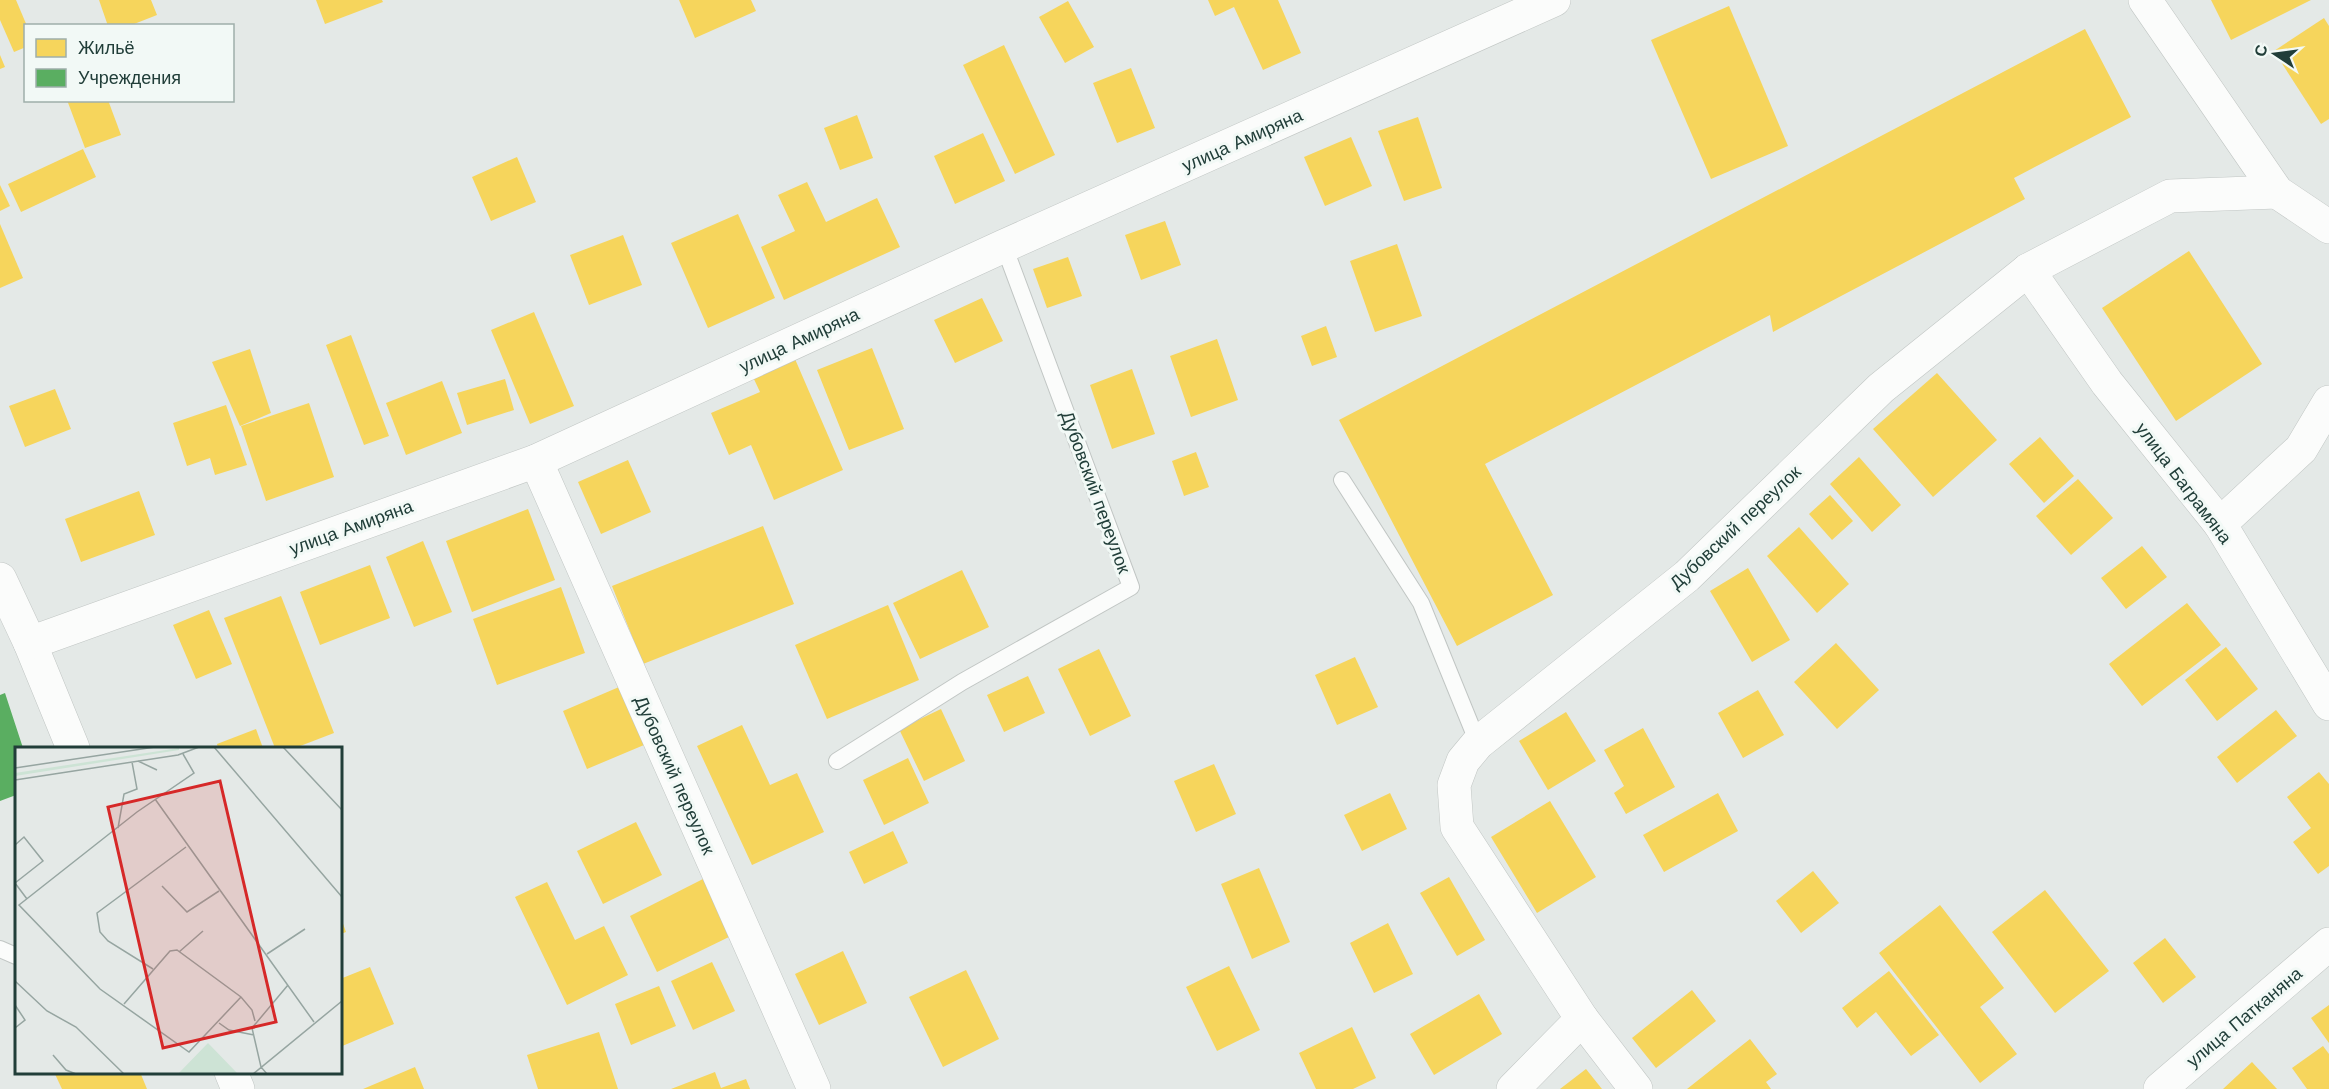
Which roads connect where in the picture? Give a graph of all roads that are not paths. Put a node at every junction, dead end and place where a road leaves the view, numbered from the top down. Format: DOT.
graph roads {
  1 [pos="1554,0"];
  2 [pos="2145,0"];
  3 [pos="2277,192"];
  4 [pos="2329,227"];
  5 [pos="1004,246"];
  6 [pos="2028,270"];
  7 [pos="2329,402"];
  8 [pos="536,460"];
  9 [pos="1342,480"];
  10 [pos="2220,524"];
  11 [pos="0,579"];
  12 [pos="30,643"];
  13 [pos="2329,704"];
  14 [pos="1478,743"];
  15 [pos="73,747"];
  16 [pos="837,761"];
  17 [pos="2329,945"];
  18 [pos="0,949"];
  19 [pos="15,956"];
  20 [pos="1582,1019"];
  21 [pos="232,1074"];
  22 [pos="238,1089"];
  23 [pos="814,1089"];
  24 [pos="1513,1089"];
  25 [pos="1636,1089"];
  26 [pos="2160,1089"];
  1 -- 5 [label="street, улица Амиряна"];
  2 -- 3 [label="street"];
  3 -- 4 [label="street"];
  3 -- 6 [label="street, Дубовский переулок"];
  5 -- 8 [label="street, улица Амиряна"];
  5 -- 16 [label="lane, Дубовский переулок"];
  6 -- 10 [label="street, улица Баграмяна"];
  6 -- 14 [label="street, Дубовский переулок"];
  7 -- 10 [label="street"];
  8 -- 12 [label="street, улица Амиряна"];
  8 -- 23 [label="street, Дубовский переулок"];
  9 -- 14 [label="lane"];
  10 -- 13 [label="street, улица Баграмяна"];
  11 -- 12 [label="street"];
  12 -- 15 [label="street"];
  14 -- 20 [label="street, Дубовский переулок"];
  17 -- 26 [label="street, улица Патканяна"];
  18 -- 19 [label="lane"];
  20 -- 24 [label="street"];
  20 -- 25 [label="street, Дубовский переулок"];
  21 -- 22 [label="street"];
}
